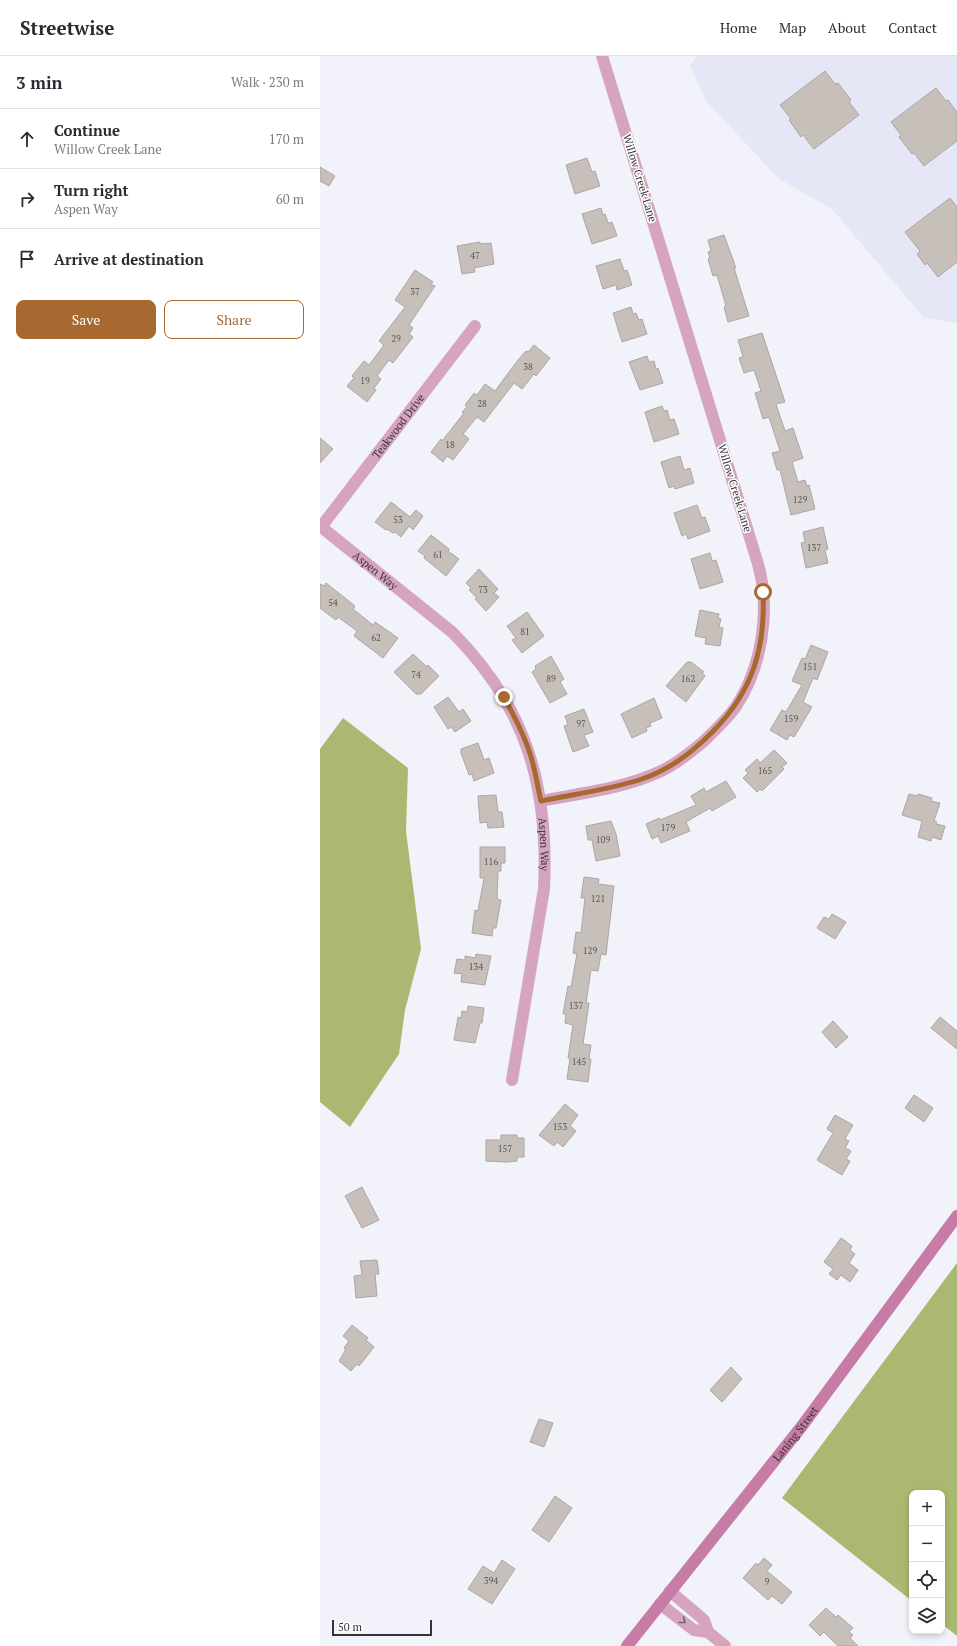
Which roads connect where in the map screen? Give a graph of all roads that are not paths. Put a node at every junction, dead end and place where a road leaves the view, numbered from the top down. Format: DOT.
graph roads {
  1 [pos="602,56"];
  2 [pos="475,326"];
  3 [pos="321,527"];
  4 [pos="541,801"];
  5 [pos="512,1080"];
  6 [pos="957,1216"];
  7 [pos="670,1591"];
  8 [pos="660,1604"];
  9 [pos="708,1632"];
  10 [pos="627,1646"];
  11 [pos="725,1646"];
  1 -- 4 [label="street, Willow Creek Lane"];
  2 -- 3 [label="street, Teakwood Drive"];
  3 -- 4 [label="street, Aspen Way"];
  4 -- 5 [label="street, Aspen Way"];
  6 -- 7 [label="street, Laning Street"];
  7 -- 8 [label="street, Laning Street"];
  7 -- 9 [label="street"];
  8 -- 9 [label="street, one-way"];
  8 -- 10 [label="street, Laning Street"];
  9 -- 11 [label="street"];
}
